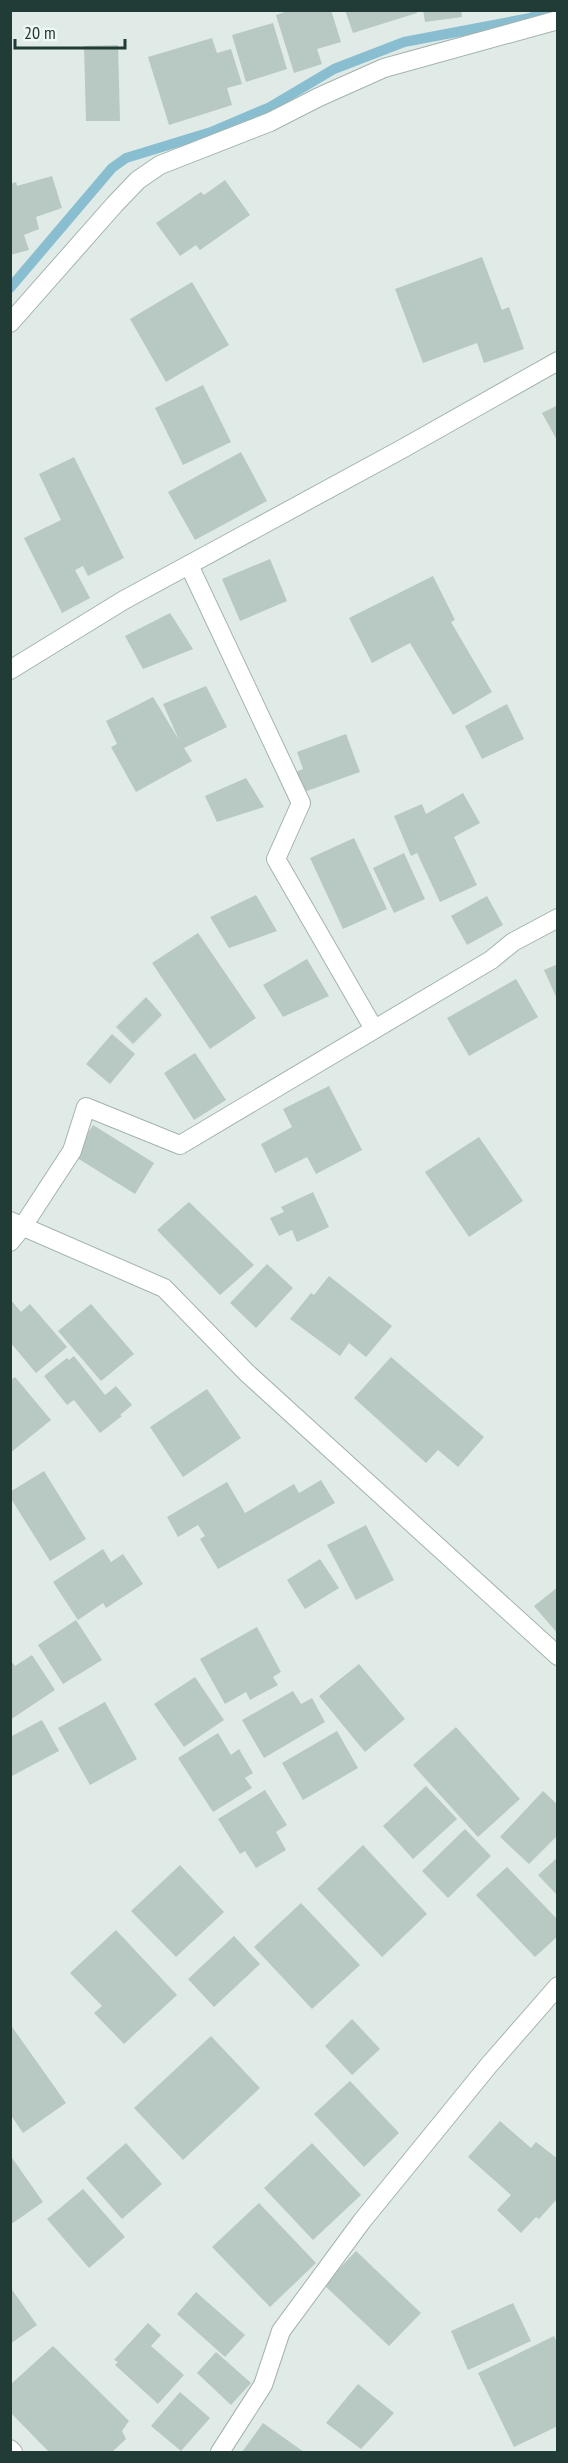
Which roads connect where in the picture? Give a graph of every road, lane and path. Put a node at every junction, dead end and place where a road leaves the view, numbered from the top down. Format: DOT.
graph roads {
  1 [pos="558,20"];
  2 [pos="10,323"];
  3 [pos="558,361"];
  4 [pos="189,566"];
  5 [pos="10,670"];
  6 [pos="558,918"];
  7 [pos="374,1029"];
  8 [pos="17,1224"];
  9 [pos="10,1242"];
  10 [pos="558,1656"];
  11 [pos="558,1986"];
  12 [pos="220,2452"];
  1 -- 2 [label="street"];
  3 -- 4 [label="street"];
  4 -- 5 [label="street"];
  4 -- 7 [label="street"];
  6 -- 7 [label="street"];
  7 -- 8 [label="street"];
  8 -- 9 [label="street"];
  8 -- 10 [label="street"];
  11 -- 12 [label="street"];
}
